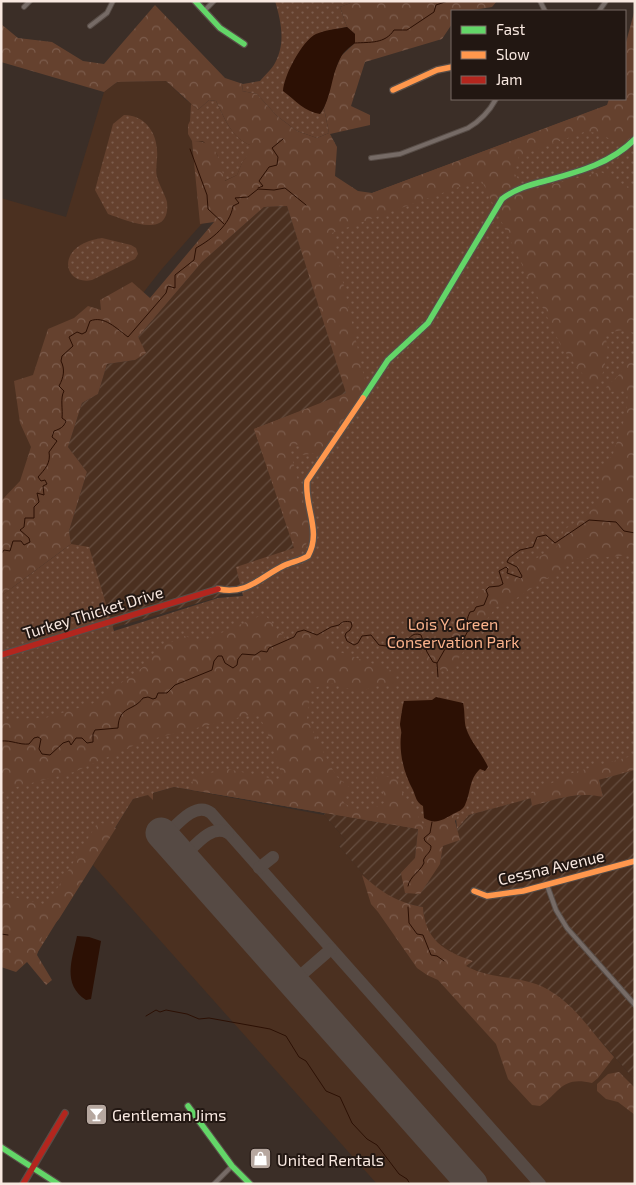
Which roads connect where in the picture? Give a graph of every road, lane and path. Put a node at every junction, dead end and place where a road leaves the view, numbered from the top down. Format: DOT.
graph roads {
  1 [pos="30,1"];
  2 [pos="113,1"];
  3 [pos="195,1"];
  4 [pos="214,1"];
  5 [pos="24,7"];
  6 [pos="204,11"];
  7 [pos="90,26"];
  8 [pos="244,44"];
  9 [pos="451,67"];
  10 [pos="393,90"];
  11 [pos="495,100"];
  12 [pos="635,139"];
  13 [pos="371,158"];
  14 [pos="1,655"];
  15 [pos="635,861"];
  16 [pos="547,884"];
  17 [pos="474,891"];
  18 [pos="635,1005"];
  19 [pos="188,1106"];
  20 [pos="65,1114"];
  21 [pos="1,1147"];
  22 [pos="232,1166"];
  23 [pos="33,1168"];
  24 [pos="23,1184"];
  25 [pos="58,1184"];
  26 [pos="214,1184"];
  27 [pos="250,1184"];
  1 -- 5 [label="street"];
  2 -- 7 [label="street"];
  3 -- 6 [label="street"];
  4 -- 6 [label="street"];
  6 -- 8 [label="street"];
  9 -- 10 [label="street"];
  11 -- 13 [label="street"];
  12 -- 14 [label="street, Turkey Thicket Drive"];
  15 -- 16 [label="street, Cessna Avenue"];
  16 -- 17 [label="street, Cessna Avenue"];
  16 -- 18 [label="street"];
  19 -- 22 [label="street"];
  20 -- 23 [label="street"];
  21 -- 23 [label="street"];
  22 -- 26 [label="street"];
  22 -- 27 [label="street"];
  23 -- 24 [label="street"];
  23 -- 25 [label="street"];
}
